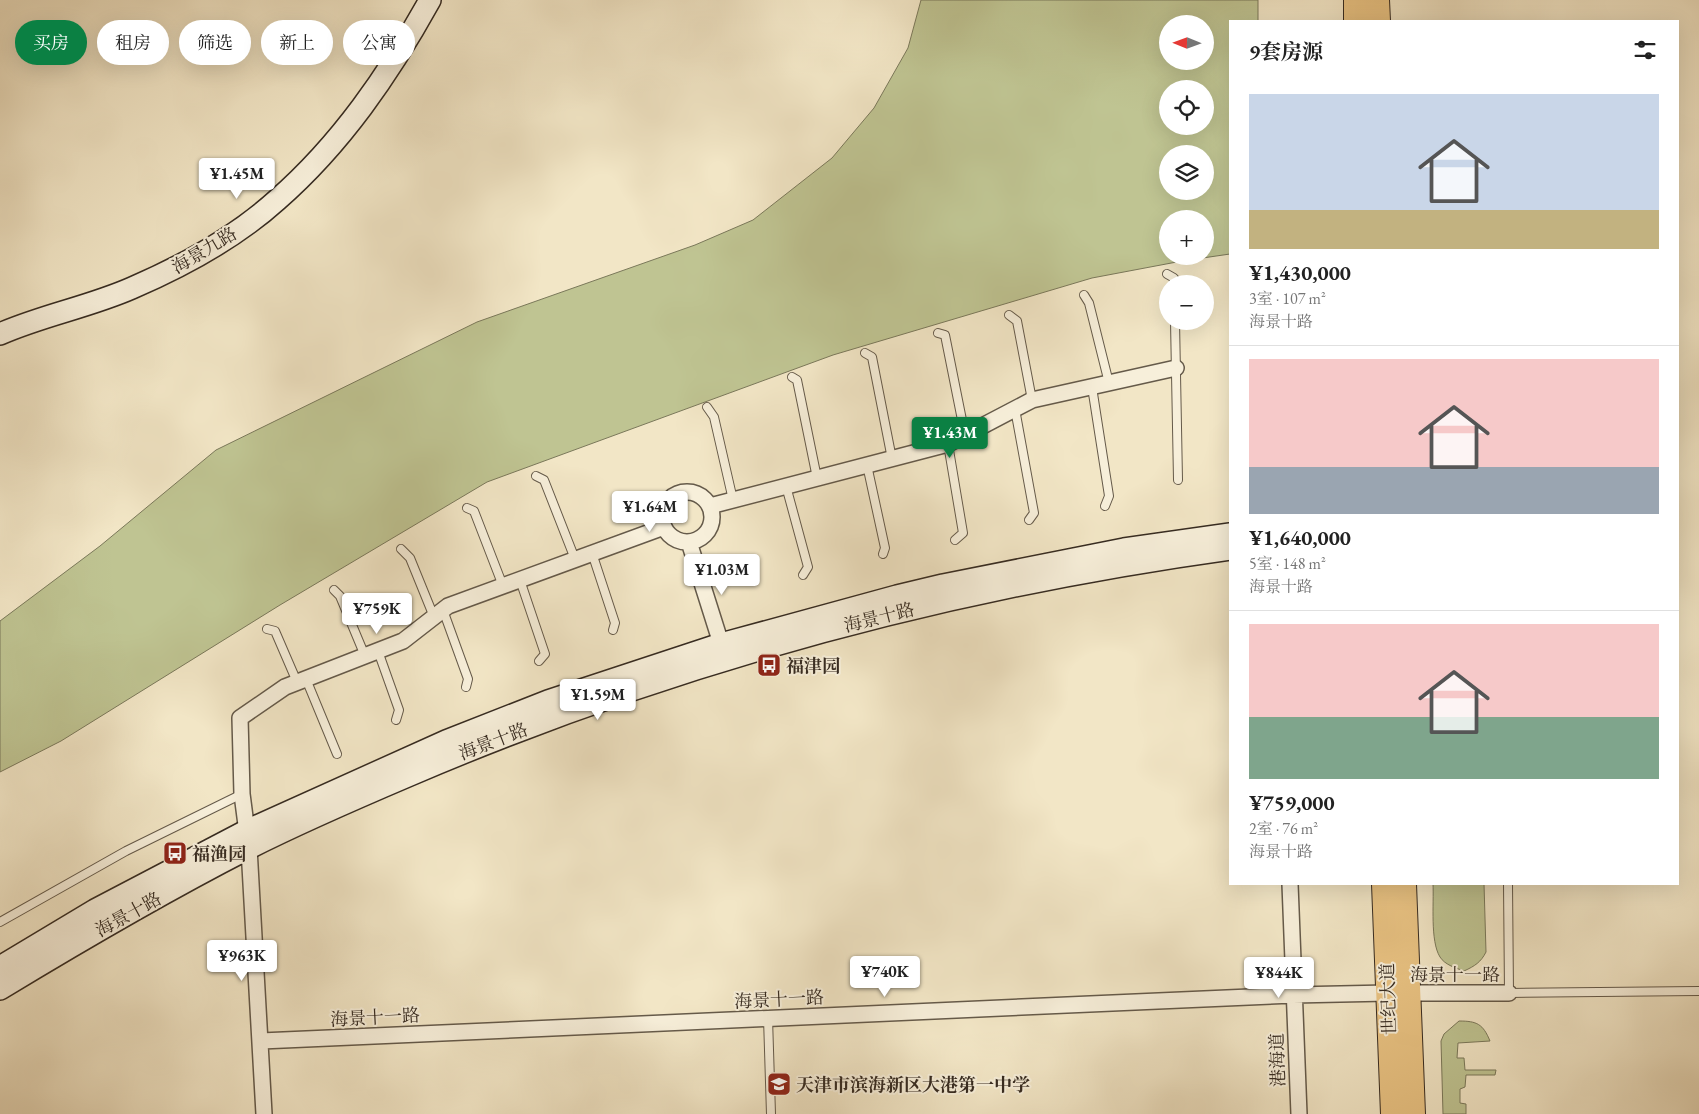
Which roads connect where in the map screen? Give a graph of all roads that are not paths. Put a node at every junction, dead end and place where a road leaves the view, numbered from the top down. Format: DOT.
graph roads {
  1 [pos="421,0"];
  2 [pos="430,0"];
  3 [pos="1356,0"];
  4 [pos="1377,0"];
  5 [pos="1356,20"];
  6 [pos="1378,20"];
  7 [pos="1084,295"];
  8 [pos="1009,315"];
  9 [pos="0,326"];
  10 [pos="1175,330"];
  11 [pos="938,333"];
  12 [pos="0,334"];
  13 [pos="865,354"];
  14 [pos="1176,368"];
  15 [pos="792,377"];
  16 [pos="1108,383"];
  17 [pos="1092,387"];
  18 [pos="1032,400"];
  19 [pos="707,407"];
  20 [pos="1015,409"];
  21 [pos="965,435"];
  22 [pos="948,444"];
  23 [pos="892,459"];
  24 [pos="867,465"];
  25 [pos="536,476"];
  26 [pos="818,478"];
  27 [pos="1178,480"];
  28 [pos="786,486"];
  29 [pos="732,500"];
  30 [pos="710,506"];
  31 [pos="1105,506"];
  32 [pos="467,508"];
  33 [pos="1029,520"];
  34 [pos="664,527"];
  35 [pos="1229,534"];
  36 [pos="955,540"];
  37 [pos="689,542"];
  38 [pos="1229,549"];
  39 [pos="401,550"];
  40 [pos="592,553"];
  41 [pos="882,554"];
  42 [pos="575,559"];
  43 [pos="803,575"];
  44 [pos="520,580"];
  45 [pos="503,586"];
  46 [pos="334,590"];
  47 [pos="438,613"];
  48 [pos="268,629"];
  49 [pos="613,630"];
  50 [pos="724,652"];
  51 [pos="371,653"];
  52 [pos="539,661"];
  53 [pos="301,681"];
  54 [pos="466,687"];
  55 [pos="396,720"];
  56 [pos="337,754"];
  57 [pos="242,794"];
  58 [pos="248,839"];
  59 [pos="1290,885"];
  60 [pos="1384,885"];
  61 [pos="1404,885"];
  62 [pos="1508,885"];
  63 [pos="0,922"];
  64 [pos="0,967"];
  65 [pos="0,989"];
  66 [pos="1699,991"];
  67 [pos="1398,993"];
  68 [pos="1509,993"];
  69 [pos="1294,995"];
  70 [pos="768,1018"];
  71 [pos="261,1041"];
  72 [pos="264,1114"];
  73 [pos="771,1114"];
  74 [pos="1299,1114"];
  75 [pos="1393,1114"];
  76 [pos="1413,1114"];
  1 -- 9 [label="street, 海景九路"];
  2 -- 12 [label="street, 海景九路"];
  3 -- 5 [label="main road"];
  4 -- 6 [label="main road"];
  7 -- 16 [label="lane"];
  8 -- 18 [label="lane"];
  10 -- 14 [label="lane"];
  11 -- 21 [label="lane"];
  13 -- 23 [label="lane"];
  14 -- 16 [label="street"];
  14 -- 27 [label="lane"];
  15 -- 26 [label="lane"];
  16 -- 17 [label="street"];
  17 -- 18 [label="street"];
  17 -- 31 [label="lane"];
  18 -- 20 [label="street"];
  19 -- 29 [label="lane"];
  20 -- 21 [label="street"];
  20 -- 33 [label="lane"];
  21 -- 22 [label="street"];
  22 -- 23 [label="street"];
  22 -- 36 [label="lane"];
  23 -- 24 [label="street"];
  24 -- 26 [label="street"];
  24 -- 41 [label="lane"];
  25 -- 42 [label="lane"];
  26 -- 28 [label="street"];
  28 -- 29 [label="street"];
  28 -- 43 [label="lane"];
  29 -- 30 [label="street"];
  30 -- 34 [label="street"];
  30 -- 37 [label="street"];
  32 -- 45 [label="lane"];
  34 -- 37 [label="street"];
  34 -- 40 [label="street"];
  35 -- 50 [label="street, 海景十路"];
  37 -- 50 [label="street"];
  38 -- 50 [label="street, 海景十路"];
  39 -- 47 [label="lane"];
  40 -- 42 [label="street"];
  40 -- 49 [label="lane"];
  42 -- 44 [label="street"];
  44 -- 45 [label="street"];
  44 -- 52 [label="lane"];
  45 -- 47 [label="street"];
  46 -- 51 [label="lane"];
  47 -- 51 [label="street"];
  47 -- 54 [label="lane"];
  48 -- 53 [label="lane"];
  50 -- 58 [label="street, 海景十路"];
  51 -- 53 [label="street"];
  51 -- 55 [label="lane"];
  53 -- 56 [label="lane"];
  53 -- 57 [label="street"];
  57 -- 58 [label="street"];
  57 -- 63 [label="lane"];
  58 -- 64 [label="street, 海景十路"];
  58 -- 65 [label="street, 海景十路"];
  58 -- 71 [label="street"];
  59 -- 69 [label="street, 港海道"];
  60 -- 67 [label="main road, 世纪大道"];
  61 -- 67 [label="main road, 世纪大道"];
  62 -- 68 [label="lane"];
  66 -- 68 [label="lane"];
  67 -- 68 [label="street, 海景十一路"];
  67 -- 69 [label="street, 海景十一路"];
  67 -- 75 [label="main road, 世纪大道"];
  67 -- 76 [label="main road, 世纪大道"];
  69 -- 70 [label="street, 海景十一路"];
  69 -- 74 [label="street, 港海道"];
  70 -- 71 [label="street, 海景十一路"];
  70 -- 73 [label="lane"];
  71 -- 72 [label="street"];
}
